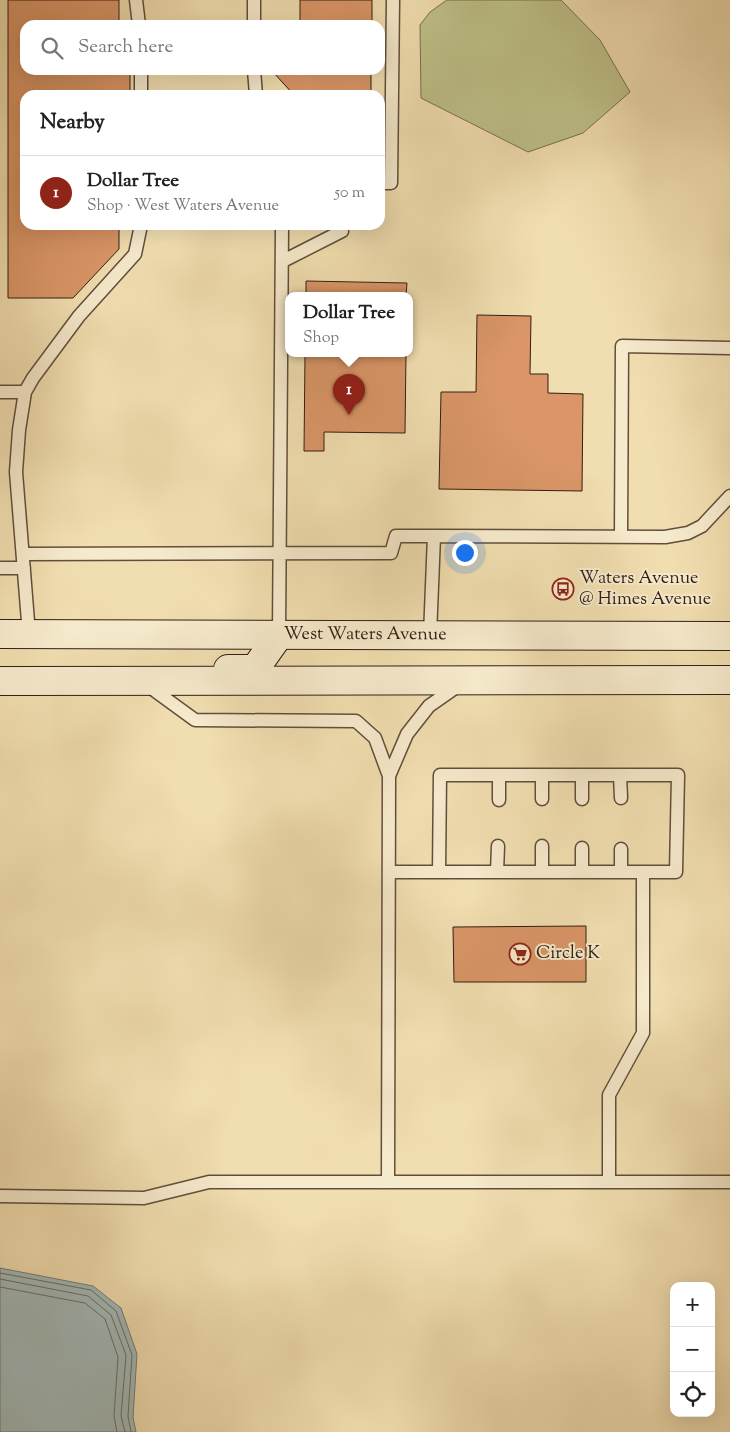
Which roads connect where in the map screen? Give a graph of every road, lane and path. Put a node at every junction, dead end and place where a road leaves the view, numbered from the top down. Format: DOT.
graph roads {
  1 [pos="136,0"];
  2 [pos="254,0"];
  3 [pos="393,0"];
  4 [pos="138,20"];
  5 [pos="254,20"];
  6 [pos="141,75"];
  7 [pos="254,75"];
  8 [pos="142,90"];
  9 [pos="256,90"];
  10 [pos="386,109"];
  11 [pos="385,183"];
  12 [pos="140,230"];
  13 [pos="282,230"];
  14 [pos="342,230"];
  15 [pos="282,261"];
  16 [pos="730,348"];
  17 [pos="0,392"];
  18 [pos="24,392"];
  19 [pos="730,496"];
  20 [pos="434,536"];
  21 [pos="621,537"];
  22 [pos="280,553"];
  23 [pos="23,554"];
  24 [pos="0,568"];
  25 [pos="24,568"];
  26 [pos="0,634"];
  27 [pos="29,634"];
  28 [pos="279,635"];
  29 [pos="430,635"];
  30 [pos="730,636"];
  31 [pos="466,680"];
  32 [pos="730,680"];
  33 [pos="0,681"];
  34 [pos="27,681"];
  35 [pos="141,681"];
  36 [pos="499,775"];
  37 [pos="542,775"];
  38 [pos="582,775"];
  39 [pos="620,775"];
  40 [pos="389,776"];
  41 [pos="621,798"];
  42 [pos="542,799"];
  43 [pos="582,799"];
  44 [pos="498,800"];
  45 [pos="498,846"];
  46 [pos="542,846"];
  47 [pos="582,848"];
  48 [pos="621,849"];
  49 [pos="389,872"];
  50 [pos="439,872"];
  51 [pos="497,872"];
  52 [pos="542,872"];
  53 [pos="582,872"];
  54 [pos="621,872"];
  55 [pos="643,872"];
  56 [pos="388,1182"];
  57 [pos="608,1182"];
  58 [pos="730,1182"];
  59 [pos="0,1196"];
  1 -- 4 [label="lane"];
  2 -- 5 [label="lane"];
  3 -- 10 [label="lane"];
  6 -- 8 [label="lane"];
  7 -- 9 [label="lane"];
  10 -- 11 [label="lane"];
  12 -- 18 [label="lane"];
  13 -- 15 [label="lane"];
  14 -- 15 [label="lane"];
  15 -- 22 [label="lane"];
  16 -- 21 [label="lane"];
  17 -- 18 [label="lane"];
  18 -- 23 [label="lane"];
  19 -- 21 [label="lane"];
  20 -- 21 [label="lane"];
  20 -- 22 [label="lane"];
  20 -- 29 [label="lane"];
  22 -- 23 [label="lane"];
  22 -- 28 [label="lane"];
  23 -- 25 [label="lane"];
  24 -- 25 [label="lane"];
  25 -- 27 [label="lane"];
  26 -- 27 [label="main road, West Waters Avenue"];
  27 -- 28 [label="main road, West Waters Avenue"];
  28 -- 29 [label="main road, West Waters Avenue"];
  28 -- 34 [label="main road"];
  29 -- 30 [label="main road, West Waters Avenue"];
  31 -- 32 [label="main road"];
  31 -- 35 [label="main road"];
  31 -- 40 [label="lane"];
  33 -- 34 [label="main road"];
  34 -- 35 [label="main road"];
  35 -- 40 [label="lane"];
  36 -- 37 [label="lane"];
  36 -- 44 [label="lane"];
  36 -- 50 [label="lane"];
  37 -- 38 [label="lane"];
  37 -- 42 [label="lane"];
  38 -- 39 [label="lane"];
  38 -- 43 [label="lane"];
  39 -- 41 [label="lane"];
  39 -- 55 [label="lane"];
  40 -- 49 [label="lane"];
  45 -- 51 [label="lane"];
  46 -- 52 [label="lane"];
  47 -- 53 [label="lane"];
  48 -- 54 [label="lane"];
  49 -- 50 [label="lane"];
  49 -- 56 [label="lane"];
  50 -- 51 [label="lane"];
  51 -- 52 [label="lane"];
  52 -- 53 [label="lane"];
  53 -- 54 [label="lane"];
  54 -- 55 [label="lane"];
  55 -- 57 [label="lane"];
  56 -- 57 [label="lane"];
  56 -- 59 [label="lane"];
  57 -- 58 [label="lane"];
}
